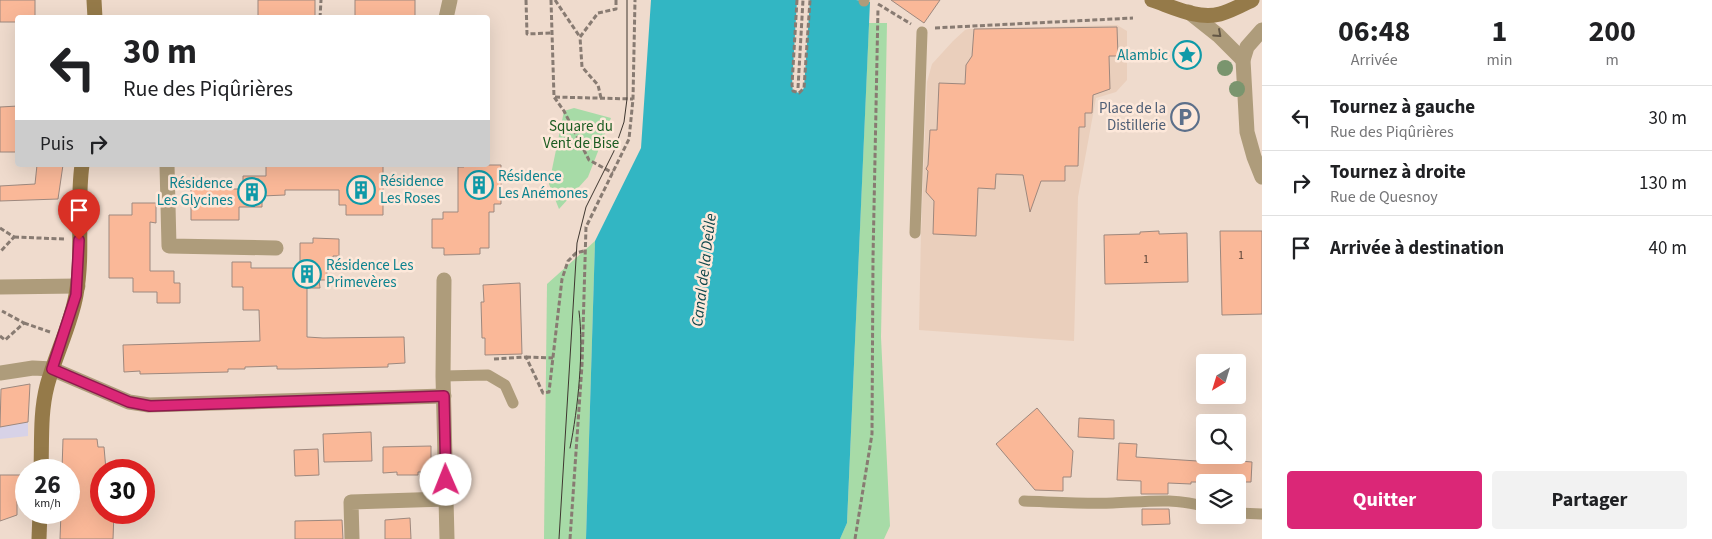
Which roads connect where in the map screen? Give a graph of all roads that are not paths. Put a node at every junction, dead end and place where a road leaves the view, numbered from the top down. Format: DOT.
graph roads {
  1 [pos="94,0"];
  2 [pos="450,0"];
  3 [pos="1152,0"];
  4 [pos="1252,0"];
  5 [pos="1189,12"];
  6 [pos="95,15"];
  7 [pos="447,15"];
  8 [pos="1262,30"];
  9 [pos="922,32"];
  10 [pos="1243,60"];
  11 [pos="82,167"];
  12 [pos="167,167"];
  13 [pos="1262,177"];
  14 [pos="914,233"];
  15 [pos="276,248"];
  16 [pos="444,280"];
  17 [pos="78,286"];
  18 [pos="0,287"];
  19 [pos="52,369"];
  20 [pos="0,373"];
  21 [pos="443,376"];
  22 [pos="444,396"];
  23 [pos="513,403"];
  24 [pos="42,459"];
  25 [pos="446,498"];
  26 [pos="1024,501"];
  27 [pos="1196,505"];
  28 [pos="1246,513"];
  29 [pos="1262,514"];
  30 [pos="40,524"];
  31 [pos="39,539"];
  32 [pos="352,539"];
  33 [pos="447,539"];
  1 -- 6 [label="street"];
  2 -- 7 [label="street"];
  3 -- 5 [label="street"];
  4 -- 5 [label="street"];
  5 -- 10 [label="street, one-way"];
  8 -- 10 [label="street"];
  9 -- 14 [label="lane"];
  10 -- 13 [label="street"];
  11 -- 17 [label="street"];
  12 -- 15 [label="street"];
  16 -- 21 [label="street"];
  17 -- 18 [label="street"];
  17 -- 19 [label="street"];
  19 -- 20 [label="street"];
  19 -- 22 [label="street"];
  19 -- 24 [label="street"];
  21 -- 22 [label="street"];
  21 -- 23 [label="lane"];
  22 -- 25 [label="street"];
  25 -- 32 [label="street"];
  25 -- 33 [label="street"];
  26 -- 27 [label="lane"];
  28 -- 29 [label="lane"];
  30 -- 31 [label="street"];
}
